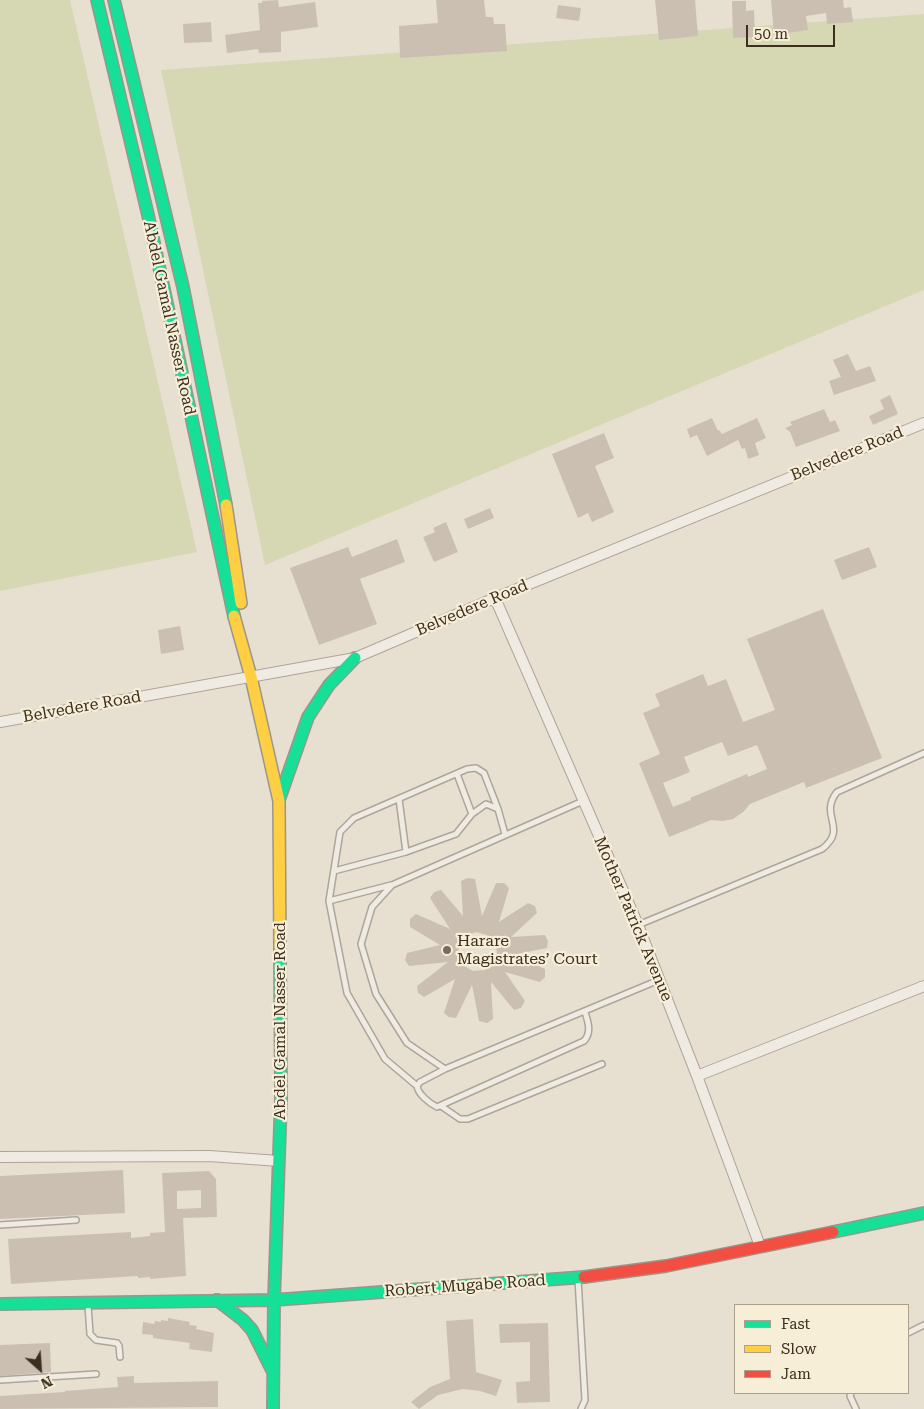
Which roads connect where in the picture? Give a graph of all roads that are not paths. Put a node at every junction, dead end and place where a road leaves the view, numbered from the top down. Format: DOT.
graph roads {
  1 [pos="97,0"];
  2 [pos="116,3"];
  3 [pos="924,423"];
  4 [pos="495,598"];
  5 [pos="241,636"];
  6 [pos="355,658"];
  7 [pos="251,677"];
  8 [pos="0,722"];
  9 [pos="924,753"];
  10 [pos="457,774"];
  11 [pos="399,799"];
  12 [pos="279,801"];
  13 [pos="583,801"];
  14 [pos="498,809"];
  15 [pos="472,814"];
  16 [pos="506,834"];
  17 [pos="406,852"];
  18 [pos="334,871"];
  19 [pos="392,885"];
  20 [pos="329,901"];
  21 [pos="638,925"];
  22 [pos="660,980"];
  23 [pos="924,986"];
  24 [pos="586,1012"];
  25 [pos="602,1064"];
  26 [pos="445,1069"];
  27 [pos="697,1076"];
  28 [pos="417,1086"];
  29 [pos="441,1106"];
  30 [pos="0,1157"];
  31 [pos="279,1162"];
  32 [pos="924,1213"];
  33 [pos="76,1220"];
  34 [pos="0,1225"];
  35 [pos="760,1246"];
  36 [pos="578,1278"];
  37 [pos="217,1300"];
  38 [pos="274,1300"];
  39 [pos="88,1302"];
  40 [pos="0,1304"];
  41 [pos="924,1325"];
  42 [pos="909,1332"];
  43 [pos="120,1357"];
  44 [pos="273,1373"];
  45 [pos="96,1374"];
  46 [pos="0,1380"];
  47 [pos="850,1394"];
  48 [pos="273,1409"];
  49 [pos="581,1409"];
  50 [pos="856,1409"];
  1 -- 5 [label="main road, Abdel Gamal Nasser Road"];
  2 -- 5 [label="main road, Abdel Gamal Nasser Road"];
  3 -- 4 [label="street, Belvedere Road"];
  4 -- 6 [label="street, Belvedere Road"];
  4 -- 13 [label="street, Mother Patrick Avenue"];
  5 -- 7 [label="main road, Abdel Gamal Nasser Road"];
  6 -- 7 [label="street, Belvedere Road"];
  6 -- 12 [label="main road"];
  7 -- 8 [label="street, Belvedere Road"];
  7 -- 12 [label="main road, Abdel Gamal Nasser Road"];
  9 -- 21 [label="lane"];
  10 -- 11 [label="lane"];
  10 -- 14 [label="lane"];
  10 -- 15 [label="lane"];
  11 -- 17 [label="lane"];
  11 -- 18 [label="lane"];
  12 -- 31 [label="main road, Abdel Gamal Nasser Road"];
  13 -- 16 [label="lane"];
  13 -- 21 [label="street, Mother Patrick Avenue"];
  14 -- 15 [label="lane"];
  14 -- 16 [label="lane"];
  15 -- 17 [label="lane"];
  16 -- 19 [label="lane"];
  17 -- 18 [label="lane"];
  18 -- 20 [label="lane"];
  19 -- 20 [label="lane"];
  19 -- 26 [label="lane"];
  20 -- 28 [label="lane"];
  21 -- 22 [label="street, Mother Patrick Avenue"];
  22 -- 24 [label="lane"];
  22 -- 27 [label="street, Mother Patrick Avenue"];
  23 -- 27 [label="street"];
  24 -- 26 [label="lane"];
  24 -- 29 [label="lane"];
  25 -- 29 [label="lane"];
  26 -- 28 [label="lane"];
  27 -- 35 [label="street, Mother Patrick Avenue"];
  28 -- 29 [label="lane"];
  30 -- 31 [label="street"];
  31 -- 38 [label="main road, Abdel Gamal Nasser Road"];
  32 -- 35 [label="main road, Robert Mugabe Road"];
  33 -- 34 [label="lane"];
  35 -- 36 [label="main road, Robert Mugabe Road"];
  36 -- 38 [label="main road, Robert Mugabe Road"];
  36 -- 49 [label="lane"];
  37 -- 38 [label="main road, Robert Mugabe Road"];
  37 -- 39 [label="main road, Robert Mugabe Road"];
  37 -- 44 [label="main road"];
  38 -- 44 [label="main road, Abdel Gamal Nasser Road"];
  39 -- 40 [label="main road, Robert Mugabe Road"];
  39 -- 43 [label="lane"];
  41 -- 42 [label="lane"];
  44 -- 48 [label="main road, Abdel Gamal Nasser Road"];
  45 -- 46 [label="lane"];
  47 -- 50 [label="lane"];
}
